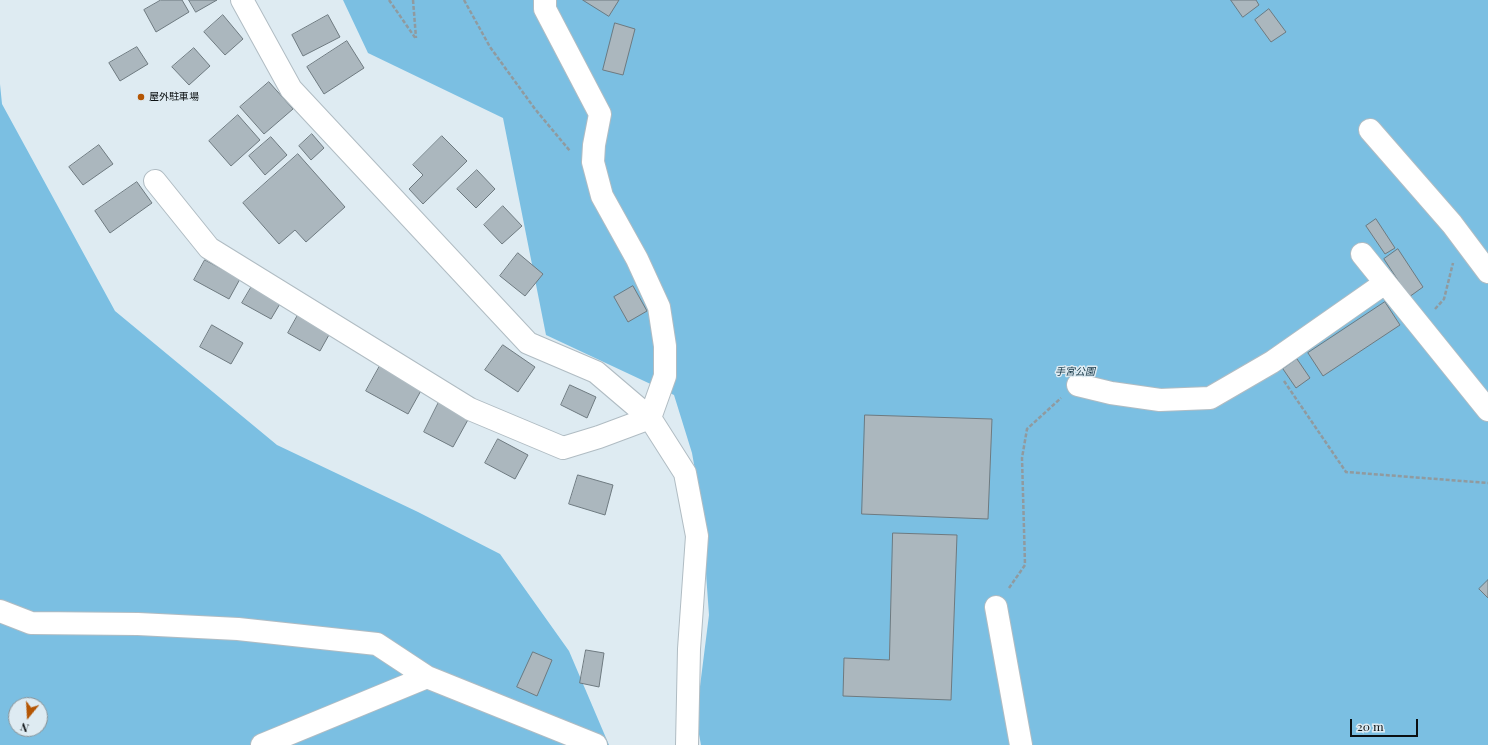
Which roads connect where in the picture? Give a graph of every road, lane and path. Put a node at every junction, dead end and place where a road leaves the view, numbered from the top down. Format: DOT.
graph roads {
  1 [pos="242,0"];
  2 [pos="389,0"];
  3 [pos="413,0"];
  4 [pos="464,0"];
  5 [pos="545,0"];
  6 [pos="1370,130"];
  7 [pos="571,153"];
  8 [pos="155,181"];
  9 [pos="1458,232"];
  10 [pos="1362,254"];
  11 [pos="1488,272"];
  12 [pos="1385,283"];
  13 [pos="1420,326"];
  14 [pos="1272,362"];
  15 [pos="1078,385"];
  16 [pos="1488,410"];
  17 [pos="650,418"];
  18 [pos="1488,482"];
  19 [pos="996,607"];
  20 [pos="0,611"];
  21 [pos="427,677"];
  22 [pos="262,745"];
  23 [pos="596,745"];
  24 [pos="687,745"];
  25 [pos="1021,745"];
  1 -- 17 [label="street"];
  2 -- 3 [label="path"];
  4 -- 7 [label="path"];
  5 -- 17 [label="street"];
  6 -- 9 [label="street"];
  8 -- 17 [label="street"];
  9 -- 11 [label="street"];
  9 -- 13 [label="path"];
  10 -- 12 [label="street"];
  12 -- 13 [label="street"];
  12 -- 14 [label="street"];
  13 -- 16 [label="street"];
  14 -- 15 [label="street"];
  14 -- 18 [label="path"];
  15 -- 19 [label="path"];
  17 -- 24 [label="street"];
  19 -- 25 [label="street"];
  20 -- 21 [label="street"];
  21 -- 22 [label="street"];
  21 -- 23 [label="street"];
}
